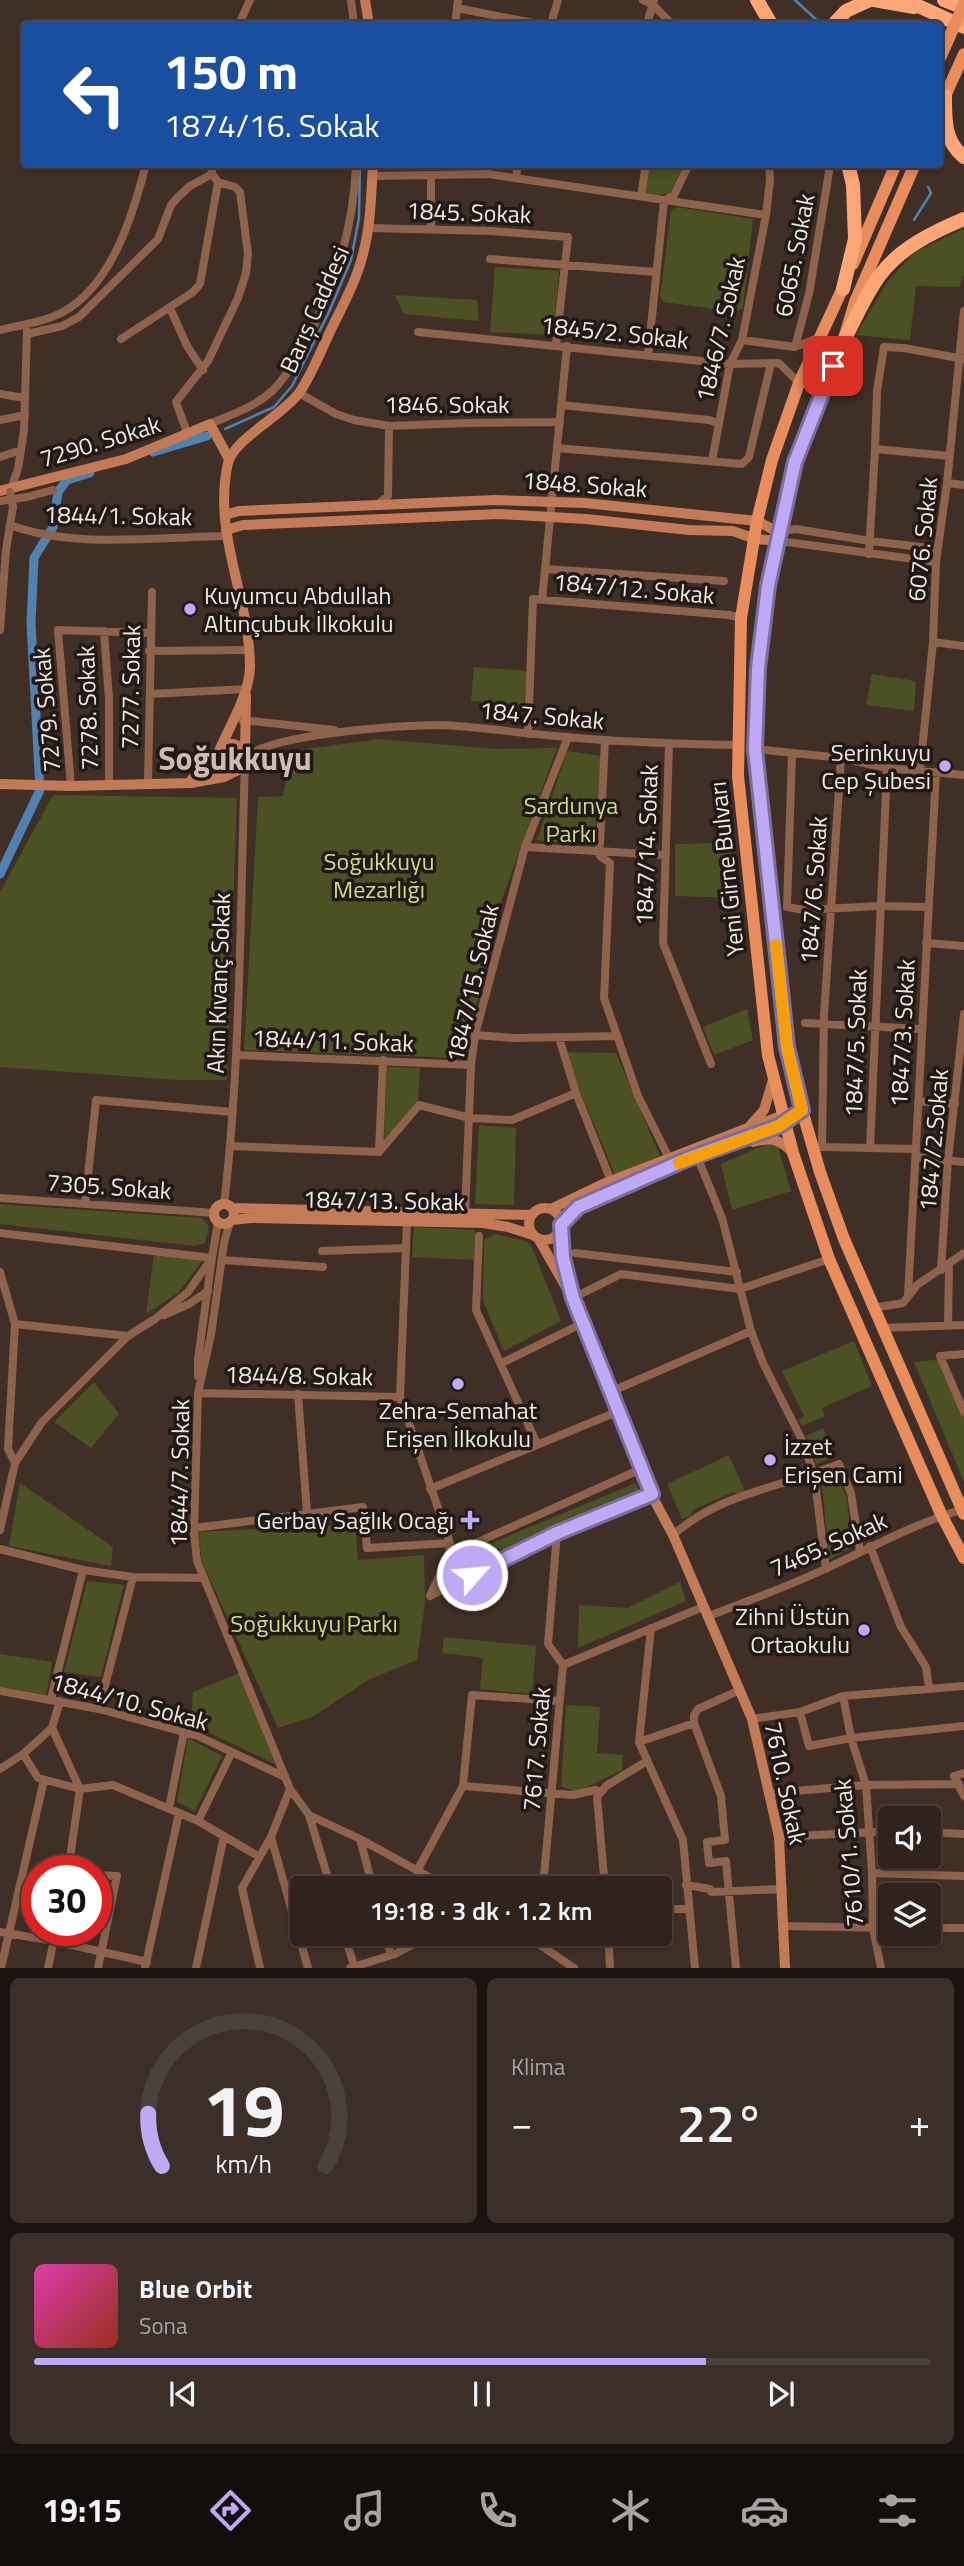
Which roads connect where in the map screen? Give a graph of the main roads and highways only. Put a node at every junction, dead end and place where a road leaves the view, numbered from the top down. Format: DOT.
graph roads {
  1 [pos="365,0"];
  2 [pos="757,0"];
  3 [pos="872,0"];
  4 [pos="905,0"];
  5 [pos="943,0"];
  6 [pos="964,6"];
  7 [pos="922,7"];
  8 [pos="368,21"];
  9 [pos="769,21"];
  10 [pos="837,21"];
  11 [pos="964,27"];
  12 [pos="943,52"];
  13 [pos="964,54"];
  14 [pos="943,100"];
  15 [pos="943,109"];
  16 [pos="964,157"];
  17 [pos="849,168"];
  18 [pos="894,168"];
  19 [pos="913,168"];
  20 [pos="373,170"];
  21 [pos="964,219"];
  22 [pos="843,289"];
  23 [pos="843,342"];
  24 [pos="229,459"];
  25 [pos="7,491"];
  26 [pos="225,515"];
  27 [pos="757,521"];
  28 [pos="226,533"];
  29 [pos="780,536"];
  30 [pos="755,539"];
  31 [pos="246,689"];
  32 [pos="218,756"];
  33 [pos="245,758"];
  34 [pos="236,771"];
  35 [pos="168,783"];
  36 [pos="0,784"];
  37 [pos="773,1074"];
  38 [pos="802,1110"];
  39 [pos="783,1119"];
  40 [pos="748,1128"];
  41 [pos="727,1146"];
  42 [pos="793,1153"];
  43 [pos="551,1209"];
  44 [pos="531,1215"];
  45 [pos="560,1227"];
  46 [pos="535,1237"];
  47 [pos="573,1298"];
  48 [pos="963,1510"];
  49 [pos="964,1558"];
  50 [pos="785,1968"];
  1 -- 8 [label="main road"];
  2 -- 9 [label="highway"];
  3 -- 7 [label="highway"];
  3 -- 10 [label="highway"];
  4 -- 7 [label="highway"];
  5 -- 6 [label="highway"];
  6 -- 12 [label="main road, bridge"];
  7 -- 11 [label="highway"];
  13 -- 14 [label="main road"];
  15 -- 16 [label="highway"];
  17 -- 22 [label="highway"];
  18 -- 22 [label="main road, Yeni Girne Bulvarı"];
  19 -- 23 [label="main road, Yeni Girne Bulvarı"];
  20 -- 24 [label="main road, Barış Caddesi"];
  21 -- 23 [label="highway"];
  22 -- 27 [label="main road, Yeni Girne Bulvarı"];
  23 -- 29 [label="main road, Yeni Girne Bulvarı"];
  24 -- 25 [label="main road, 7290. Sokak"];
  24 -- 26 [label="main road"];
  26 -- 27 [label="main road, 1848. Sokak"];
  26 -- 28 [label="main road"];
  27 -- 29 [label="main road, 1848. Sokak"];
  27 -- 30 [label="main road, Yeni Girne Bulvarı"];
  28 -- 30 [label="main road, 1848. Sokak"];
  28 -- 31 [label="main road"];
  29 -- 30 [label="main road, 1848. Sokak"];
  29 -- 38 [label="main road, Yeni Girne Bulvarı"];
  30 -- 37 [label="main road, Yeni Girne Bulvarı"];
  31 -- 32 [label="main road"];
  31 -- 33 [label="main road"];
  32 -- 33 [label="main road"];
  32 -- 34 [label="main road"];
  32 -- 35 [label="main road"];
  33 -- 34 [label="main road"];
  34 -- 35 [label="main road"];
  35 -- 36 [label="main road"];
  37 -- 39 [label="main road, Yeni Girne Bulvarı"];
  37 -- 40 [label="main road"];
  38 -- 39 [label="main road"];
  38 -- 48 [label="main road, Yeni Girne Bulvarı"];
  39 -- 40 [label="main road"];
  39 -- 41 [label="main road"];
  39 -- 42 [label="main road, Yeni Girne Bulvarı"];
  40 -- 43 [label="main road"];
  41 -- 42 [label="main road"];
  41 -- 45 [label="main road"];
  42 -- 49 [label="main road, Yeni Girne Bulvarı"];
  43 -- 44 [label="main road"];
  43 -- 45 [label="main road"];
  44 -- 46 [label="main road"];
  44 -- 46 [label="main road, 1847/13. Sokak"];
  45 -- 46 [label="main road"];
  45 -- 47 [label="main road"];
  46 -- 47 [label="main road"];
  47 -- 50 [label="main road, 7610. Sokak"];
}
